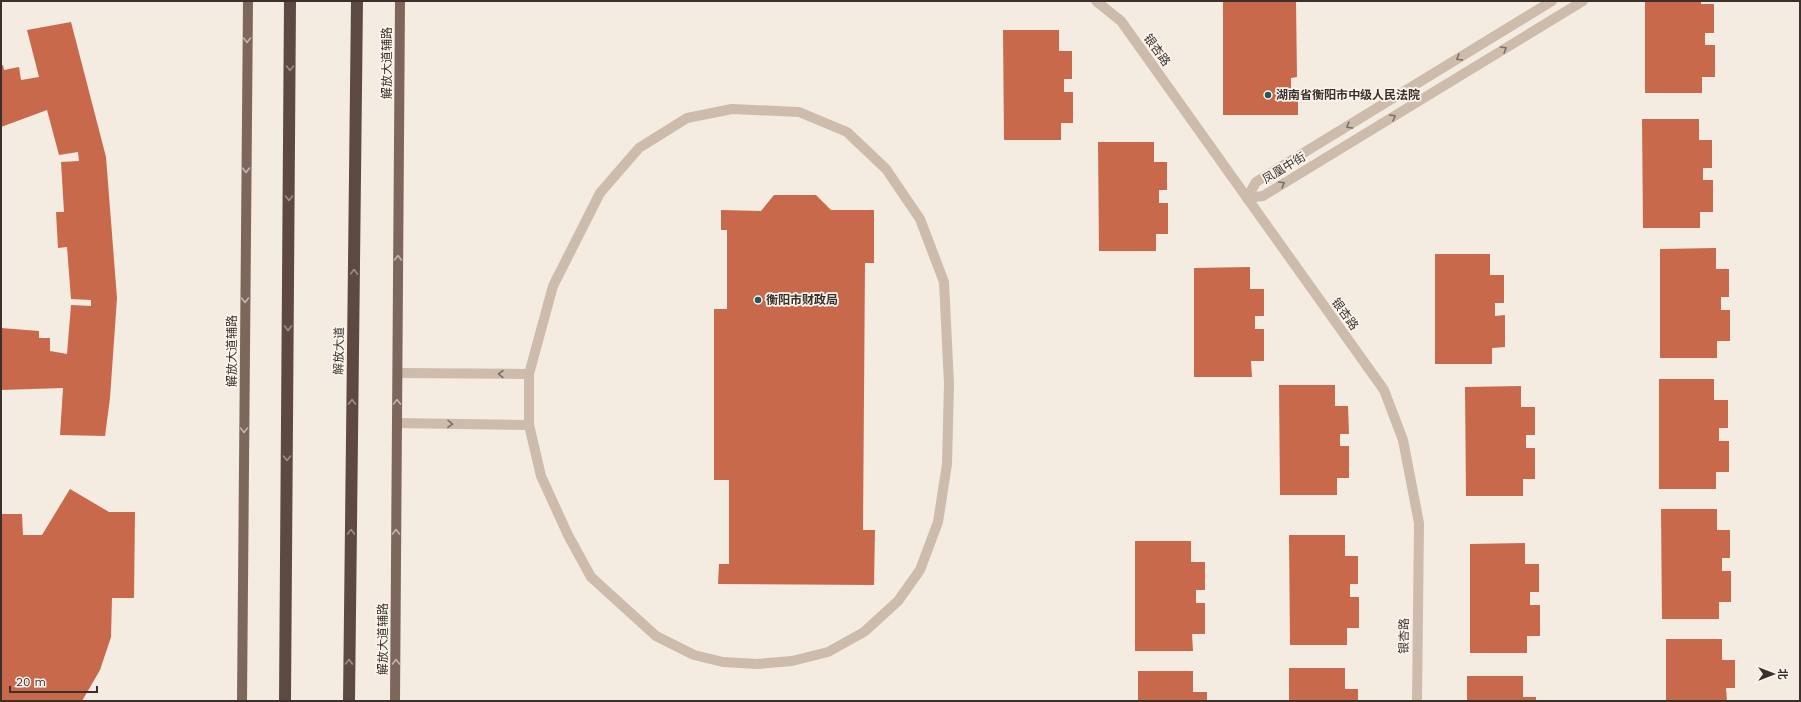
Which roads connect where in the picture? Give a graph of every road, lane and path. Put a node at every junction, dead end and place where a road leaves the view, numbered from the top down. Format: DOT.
graph roads {
  1 [pos="248,1"];
  2 [pos="290,1"];
  3 [pos="357,1"];
  4 [pos="400,1"];
  5 [pos="1096,1"];
  6 [pos="1552,1"];
  7 [pos="1583,1"];
  8 [pos="1247,198"];
  9 [pos="398,373"];
  10 [pos="529,374"];
  11 [pos="397,423"];
  12 [pos="529,425"];
  13 [pos="242,701"];
  14 [pos="285,701"];
  15 [pos="349,701"];
  16 [pos="395,701"];
  17 [pos="1417,701"];
  1 -- 13 [label="main road, 解放大道辅路, one-way"];
  2 -- 14 [label="highway, one-way"];
  15 -- 3 [label="highway, 解放大道, one-way"];
  9 -- 4 [label="main road, 解放大道辅路, one-way"];
  5 -- 8 [label="street, 银杏路"];
  6 -- 8 [label="street, 凤凰中街, one-way"];
  8 -- 7 [label="street, 凤凰中街, one-way"];
  8 -- 17 [label="street, 银杏路"];
  10 -- 9 [label="street, one-way"];
  11 -- 9 [label="main road, 解放大道辅路, one-way"];
  10 -- 12 [label="street"];
  10 -- 12 [label="street"];
  11 -- 12 [label="street, one-way"];
  16 -- 11 [label="main road, 解放大道辅路, one-way"];
}
